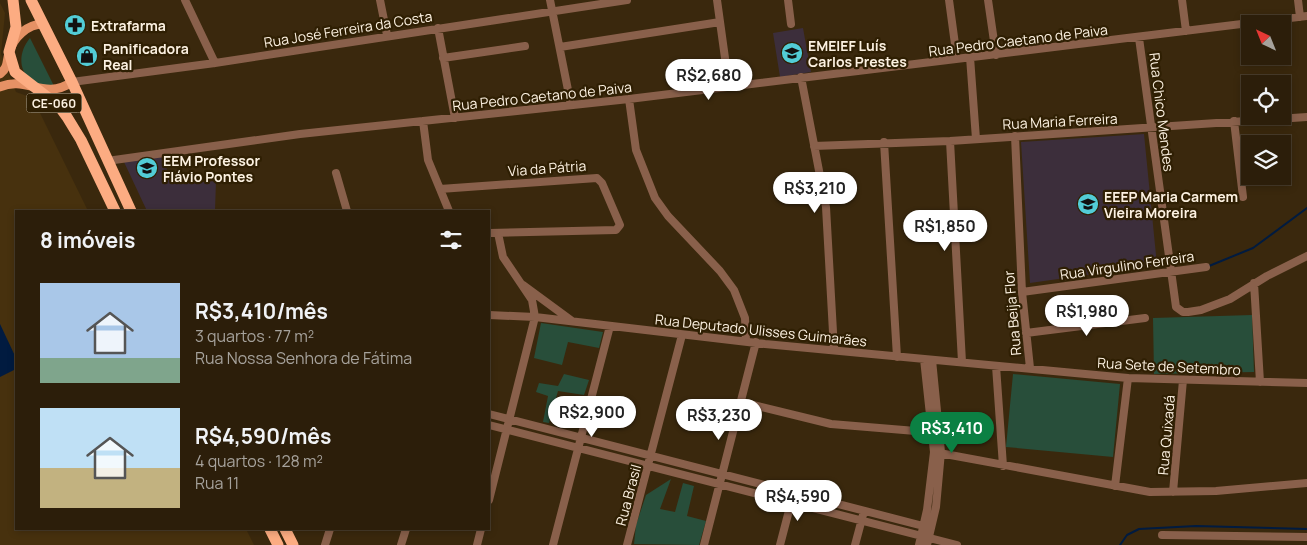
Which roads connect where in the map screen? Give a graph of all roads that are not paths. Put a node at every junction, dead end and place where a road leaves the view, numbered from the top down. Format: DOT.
graph roads {
  1 [pos="13,0"];
  2 [pos="31,0"];
  3 [pos="186,0"];
  4 [pos="380,0"];
  5 [pos="550,0"];
  6 [pos="627,0"];
  7 [pos="717,0"];
  8 [pos="788,0"];
  9 [pos="949,0"];
  10 [pos="988,0"];
  11 [pos="1182,0"];
  12 [pos="1298,0"];
  13 [pos="552,12"];
  14 [pos="1303,17"];
  15 [pos="720,22"];
  16 [pos="43,24"];
  17 [pos="791,24"];
  18 [pos="438,28"];
  19 [pos="1186,31"];
  20 [pos="387,36"];
  21 [pos="1140,38"];
  22 [pos="525,46"];
  23 [pos="560,46"];
  24 [pos="9,52"];
  25 [pos="996,55"];
  26 [pos="970,57"];
  27 [pos="443,58"];
  28 [pos="957,59"];
  29 [pos="215,63"];
  30 [pos="0,74"];
  31 [pos="801,77"];
  32 [pos="72,82"];
  33 [pos="30,86"];
  34 [pos="0,87"];
  35 [pos="729,87"];
  36 [pos="629,99"];
  37 [pos="571,105"];
  38 [pos="1307,117"];
  39 [pos="455,118"];
  40 [pos="423,121"];
  41 [pos="1234,121"];
  42 [pos="1150,128"];
  43 [pos="1015,136"];
  44 [pos="976,139"];
  45 [pos="950,141"];
  46 [pos="884,142"];
  47 [pos="814,146"];
  48 [pos="106,161"];
  49 [pos="336,173"];
  50 [pos="440,189"];
  51 [pos="1243,197"];
  52 [pos="115,210"];
  53 [pos="130,210"];
  54 [pos="347,210"];
  55 [pos="449,210"];
  56 [pos="498,233"];
  57 [pos="490,234"];
  58 [pos="1307,256"];
  59 [pos="1206,267"];
  60 [pos="1171,272"];
  61 [pos="1254,283"];
  62 [pos="522,285"];
  63 [pos="1022,292"];
  64 [pos="490,315"];
  65 [pos="535,317"];
  66 [pos="1145,318"];
  67 [pos="574,322"];
  68 [pos="610,326"];
  69 [pos="1026,333"];
  70 [pos="682,334"];
  71 [pos="746,341"];
  72 [pos="756,342"];
  73 [pos="834,350"];
  74 [pos="897,357"];
  75 [pos="928,359"];
  76 [pos="962,362"];
  77 [pos="996,366"];
  78 [pos="1030,368"];
  79 [pos="1128,378"];
  80 [pos="1183,380"];
  81 [pos="1260,382"];
  82 [pos="1307,383"];
  83 [pos="741,402"];
  84 [pos="490,414"];
  85 [pos="510,419"];
  86 [pos="490,425"];
  87 [pos="507,430"];
  88 [pos="936,433"];
  89 [pos="581,437"];
  90 [pos="578,447"];
  91 [pos="937,452"];
  92 [pos="651,456"];
  93 [pos="648,466"];
  94 [pos="1003,466"];
  95 [pos="720,479"];
  96 [pos="1307,483"];
  97 [pos="1115,486"];
  98 [pos="1173,492"];
  99 [pos="794,493"];
  100 [pos="490,496"];
  101 [pos="791,501"];
  102 [pos="864,512"];
  103 [pos="862,520"];
  104 [pos="927,528"];
  105 [pos="270,530"];
  106 [pos="286,530"];
  107 [pos="330,530"];
  108 [pos="406,530"];
  109 [pos="481,530"];
  110 [pos="1162,535"];
  111 [pos="1307,537"];
  112 [pos="925,539"];
  113 [pos="278,545"];
  114 [pos="293,545"];
  115 [pos="325,545"];
  116 [pos="401,545"];
  117 [pos="477,545"];
  118 [pos="553,545"];
  119 [pos="628,545"];
  120 [pos="704,545"];
  121 [pos="780,545"];
  122 [pos="855,545"];
  123 [pos="918,545"];
  124 [pos="957,545"];
  1 -- 24 [label="highway"];
  2 -- 16 [label="highway, CE-060"];
  3 -- 29 [label="street"];
  4 -- 20 [label="street"];
  5 -- 13 [label="street"];
  6 -- 13 [label="street, Rua José Ferreira da Costa"];
  7 -- 15 [label="street"];
  8 -- 17 [label="street"];
  9 -- 28 [label="street"];
  10 -- 25 [label="street"];
  11 -- 19 [label="street"];
  12 -- 14 [label="street"];
  13 -- 18 [label="street, Rua José Ferreira da Costa"];
  13 -- 23 [label="street"];
  14 -- 19 [label="street, Rua Pedro Caetano de Paiva"];
  15 -- 23 [label="street"];
  15 -- 35 [label="street"];
  16 -- 24 [label="main road"];
  16 -- 32 [label="highway, CE-060"];
  18 -- 20 [label="street, Rua José Ferreira da Costa"];
  18 -- 27 [label="street"];
  19 -- 21 [label="street, Rua Pedro Caetano de Paiva"];
  20 -- 29 [label="street, Rua José Ferreira da Costa"];
  21 -- 25 [label="street, Rua Pedro Caetano de Paiva"];
  21 -- 42 [label="street, Rua Chico Mendes"];
  22 -- 27 [label="street"];
  23 -- 37 [label="street"];
  24 -- 30 [label="main road"];
  24 -- 33 [label="highway, CE-060"];
  25 -- 26 [label="street, Rua Pedro Caetano de Paiva"];
  26 -- 28 [label="street, Rua Pedro Caetano de Paiva"];
  26 -- 44 [label="street"];
  27 -- 39 [label="street"];
  28 -- 31 [label="street, Rua Pedro Caetano de Paiva"];
  29 -- 32 [label="street, Rua José Ferreira da Costa"];
  31 -- 35 [label="street, Rua Pedro Caetano de Paiva"];
  31 -- 47 [label="street"];
  32 -- 33 [label="main road"];
  32 -- 48 [label="highway, CE-060"];
  33 -- 34 [label="main road"];
  33 -- 52 [label="highway, CE-060"];
  35 -- 36 [label="street, Rua Pedro Caetano de Paiva"];
  36 -- 37 [label="street, Rua Pedro Caetano de Paiva"];
  36 -- 71 [label="street"];
  37 -- 39 [label="street, Rua Pedro Caetano de Paiva"];
  38 -- 41 [label="street, Rua Maria Ferreira"];
  39 -- 40 [label="street, Rua Pedro Caetano de Paiva"];
  40 -- 48 [label="street, Rua Pedro Caetano de Paiva"];
  40 -- 50 [label="street"];
  41 -- 42 [label="street, Rua Maria Ferreira"];
  41 -- 51 [label="street"];
  42 -- 43 [label="street, Rua Maria Ferreira"];
  42 -- 60 [label="street, Rua Chico Mendes"];
  43 -- 44 [label="street, Rua Maria Ferreira"];
  43 -- 63 [label="street, Rua Beija Flor"];
  44 -- 45 [label="street, Rua Maria Ferreira"];
  45 -- 46 [label="street, Rua Maria Ferreira"];
  45 -- 76 [label="street"];
  46 -- 47 [label="street, Rua Maria Ferreira"];
  46 -- 74 [label="street"];
  47 -- 73 [label="street"];
  48 -- 53 [label="highway, CE-060"];
  49 -- 54 [label="street"];
  50 -- 55 [label="street"];
  50 -- 56 [label="street, Via da Pátria"];
  56 -- 57 [label="street"];
  56 -- 62 [label="street"];
  58 -- 61 [label="street"];
  59 -- 60 [label="street, Rua Virgulino Ferreira"];
  60 -- 61 [label="street, Rua Chico Mendes"];
  60 -- 63 [label="street, Rua Virgulino Ferreira"];
  61 -- 81 [label="street"];
  62 -- 65 [label="street"];
  62 -- 67 [label="street"];
  63 -- 69 [label="street, Rua Beija Flor"];
  64 -- 65 [label="street, Rua Deputado Ulisses Guimarães"];
  65 -- 67 [label="street, Rua Deputado Ulisses Guimarães"];
  65 -- 85 [label="street"];
  66 -- 69 [label="street"];
  67 -- 68 [label="street, Rua Deputado Ulisses Guimarães"];
  68 -- 70 [label="street, Rua Deputado Ulisses Guimarães"];
  68 -- 89 [label="street"];
  69 -- 78 [label="street, Rua Beija Flor"];
  70 -- 71 [label="street, Rua Deputado Ulisses Guimarães"];
  70 -- 92 [label="street, Rua Brasil"];
  71 -- 72 [label="street, Rua Deputado Ulisses Guimarães"];
  72 -- 73 [label="street, Rua Deputado Ulisses Guimarães"];
  72 -- 83 [label="street"];
  73 -- 74 [label="street, Rua Deputado Ulisses Guimarães"];
  74 -- 75 [label="street, Rua Deputado Ulisses Guimarães"];
  75 -- 76 [label="street, Rua Deputado Ulisses Guimarães"];
  75 -- 88 [label="street"];
  76 -- 77 [label="street, Rua Deputado Ulisses Guimarães"];
  77 -- 78 [label="street, Rua Deputado Ulisses Guimarães"];
  77 -- 94 [label="street"];
  78 -- 79 [label="street, Rua Sete de Setembro"];
  79 -- 80 [label="street, Rua Sete de Setembro"];
  79 -- 97 [label="street"];
  80 -- 81 [label="street, Rua Sete de Setembro"];
  80 -- 98 [label="street, Rua Quixadá"];
  81 -- 82 [label="street, Rua Sete de Setembro"];
  83 -- 88 [label="street"];
  83 -- 95 [label="street"];
  84 -- 85 [label="street"];
  85 -- 87 [label="street"];
  85 -- 89 [label="street"];
  86 -- 87 [label="street"];
  87 -- 90 [label="street"];
  87 -- 100 [label="street"];
  88 -- 91 [label="street"];
  89 -- 90 [label="street"];
  89 -- 92 [label="street"];
  90 -- 93 [label="street"];
  90 -- 118 [label="street"];
  91 -- 94 [label="street"];
  91 -- 104 [label="street"];
  92 -- 93 [label="street, Rua Brasil"];
  92 -- 95 [label="street"];
  93 -- 95 [label="street"];
  93 -- 119 [label="street, Rua Brasil"];
  94 -- 97 [label="street"];
  95 -- 99 [label="street"];
  95 -- 101 [label="street"];
  95 -- 120 [label="street"];
  96 -- 98 [label="street"];
  97 -- 98 [label="street"];
  99 -- 101 [label="street"];
  99 -- 102 [label="street"];
  101 -- 103 [label="street"];
  101 -- 121 [label="street"];
  102 -- 103 [label="street"];
  102 -- 104 [label="street"];
  103 -- 112 [label="street"];
  103 -- 122 [label="street"];
  104 -- 112 [label="street"];
  105 -- 113 [label="highway"];
  106 -- 114 [label="highway"];
  107 -- 115 [label="street"];
  108 -- 116 [label="street"];
  109 -- 117 [label="street"];
  110 -- 111 [label="street"];
  112 -- 123 [label="street"];
  112 -- 124 [label="street"];
}
